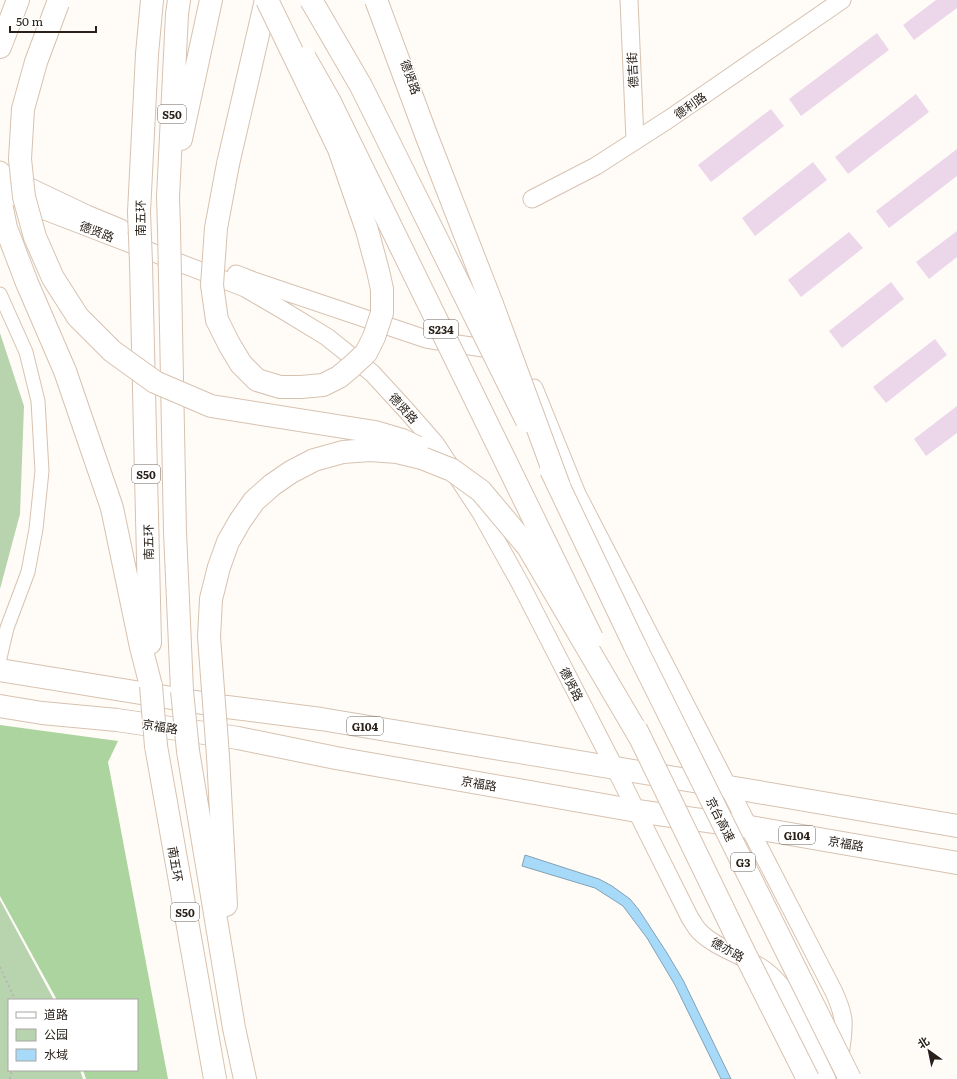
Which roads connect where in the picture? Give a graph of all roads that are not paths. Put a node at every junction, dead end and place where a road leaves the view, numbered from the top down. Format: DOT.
graph roads {
  1 [pos="9,0"];
  2 [pos="18,0"];
  3 [pos="152,0"];
  4 [pos="179,0"];
  5 [pos="211,0"];
  6 [pos="267,0"];
  7 [pos="270,0"];
  8 [pos="311,0"];
  9 [pos="376,0"];
  10 [pos="385,0"];
  11 [pos="628,0"];
  12 [pos="842,0"];
  13 [pos="59,2"];
  14 [pos="0,46"];
  15 [pos="635,140"];
  16 [pos="0,170"];
  17 [pos="0,189"];
  18 [pos="168,197"];
  19 [pos="0,199"];
  20 [pos="532,199"];
  21 [pos="0,294"];
  22 [pos="520,354"];
  23 [pos="452,470"];
  24 [pos="558,486"];
  25 [pos="634,646"];
  26 [pos="0,658"];
  27 [pos="0,670"];
  28 [pos="151,686"];
  29 [pos="0,706"];
  30 [pos="642,741"];
  31 [pos="615,768"];
  32 [pos="729,786"];
  33 [pos="637,810"];
  34 [pos="957,826"];
  35 [pos="750,827"];
  36 [pos="957,863"];
  37 [pos="234,1028"];
  38 [pos="214,1079"];
  39 [pos="244,1079"];
  40 [pos="808,1079"];
  41 [pos="827,1079"];
  42 [pos="837,1079"];
  43 [pos="850,1079"];
  1 -- 14 [label="highway"];
  2 -- 14 [label="highway"];
  3 -- 28 [label="highway, 南五环 / S50, bridge"];
  4 -- 18 [label="highway, S50"];
  5 -- 18 [label="highway"];
  6 -- 6 [label="highway, bridge"];
  7 -- 30 [label="highway, S234, bridge"];
  8 -- 24 [label="highway, S234, bridge"];
  9 -- 24 [label="highway, bridge"];
  10 -- 22 [label="street, 德贤路"];
  11 -- 15 [label="street, 德吉街"];
  12 -- 15 [label="street, 德利路"];
  13 -- 23 [label="highway, bridge"];
  15 -- 20 [label="street, 德利路"];
  16 -- 22 [label="street, 德贤路"];
  17 -- 31 [label="street, 德贤路"];
  18 -- 37 [label="highway, S50, bridge"];
  19 -- 28 [label="highway"];
  21 -- 26 [label="street"];
  22 -- 32 [label="street, 德贤路"];
  23 -- 30 [label="highway, bridge"];
  23 -- 37 [label="highway, bridge"];
  24 -- 25 [label="highway, S234, bridge"];
  25 -- 43 [label="highway, 京台高速 / G3, bridge"];
  27 -- 31 [label="highway, G104"];
  28 -- 38 [label="highway, 南五环 / S50, bridge"];
  29 -- 33 [label="highway, 京福路 / G104"];
  30 -- 40 [label="highway, bridge"];
  31 -- 32 [label="highway, G104"];
  31 -- 33 [label="street, 德贤路"];
  32 -- 34 [label="highway, G104"];
  32 -- 35 [label="street, 德贤路"];
  33 -- 35 [label="highway, 京福路 / G104"];
  33 -- 41 [label="street, 德亦路"];
  35 -- 36 [label="highway, 京福路 / G104"];
  35 -- 42 [label="street"];
  37 -- 39 [label="highway, S50"];
}
